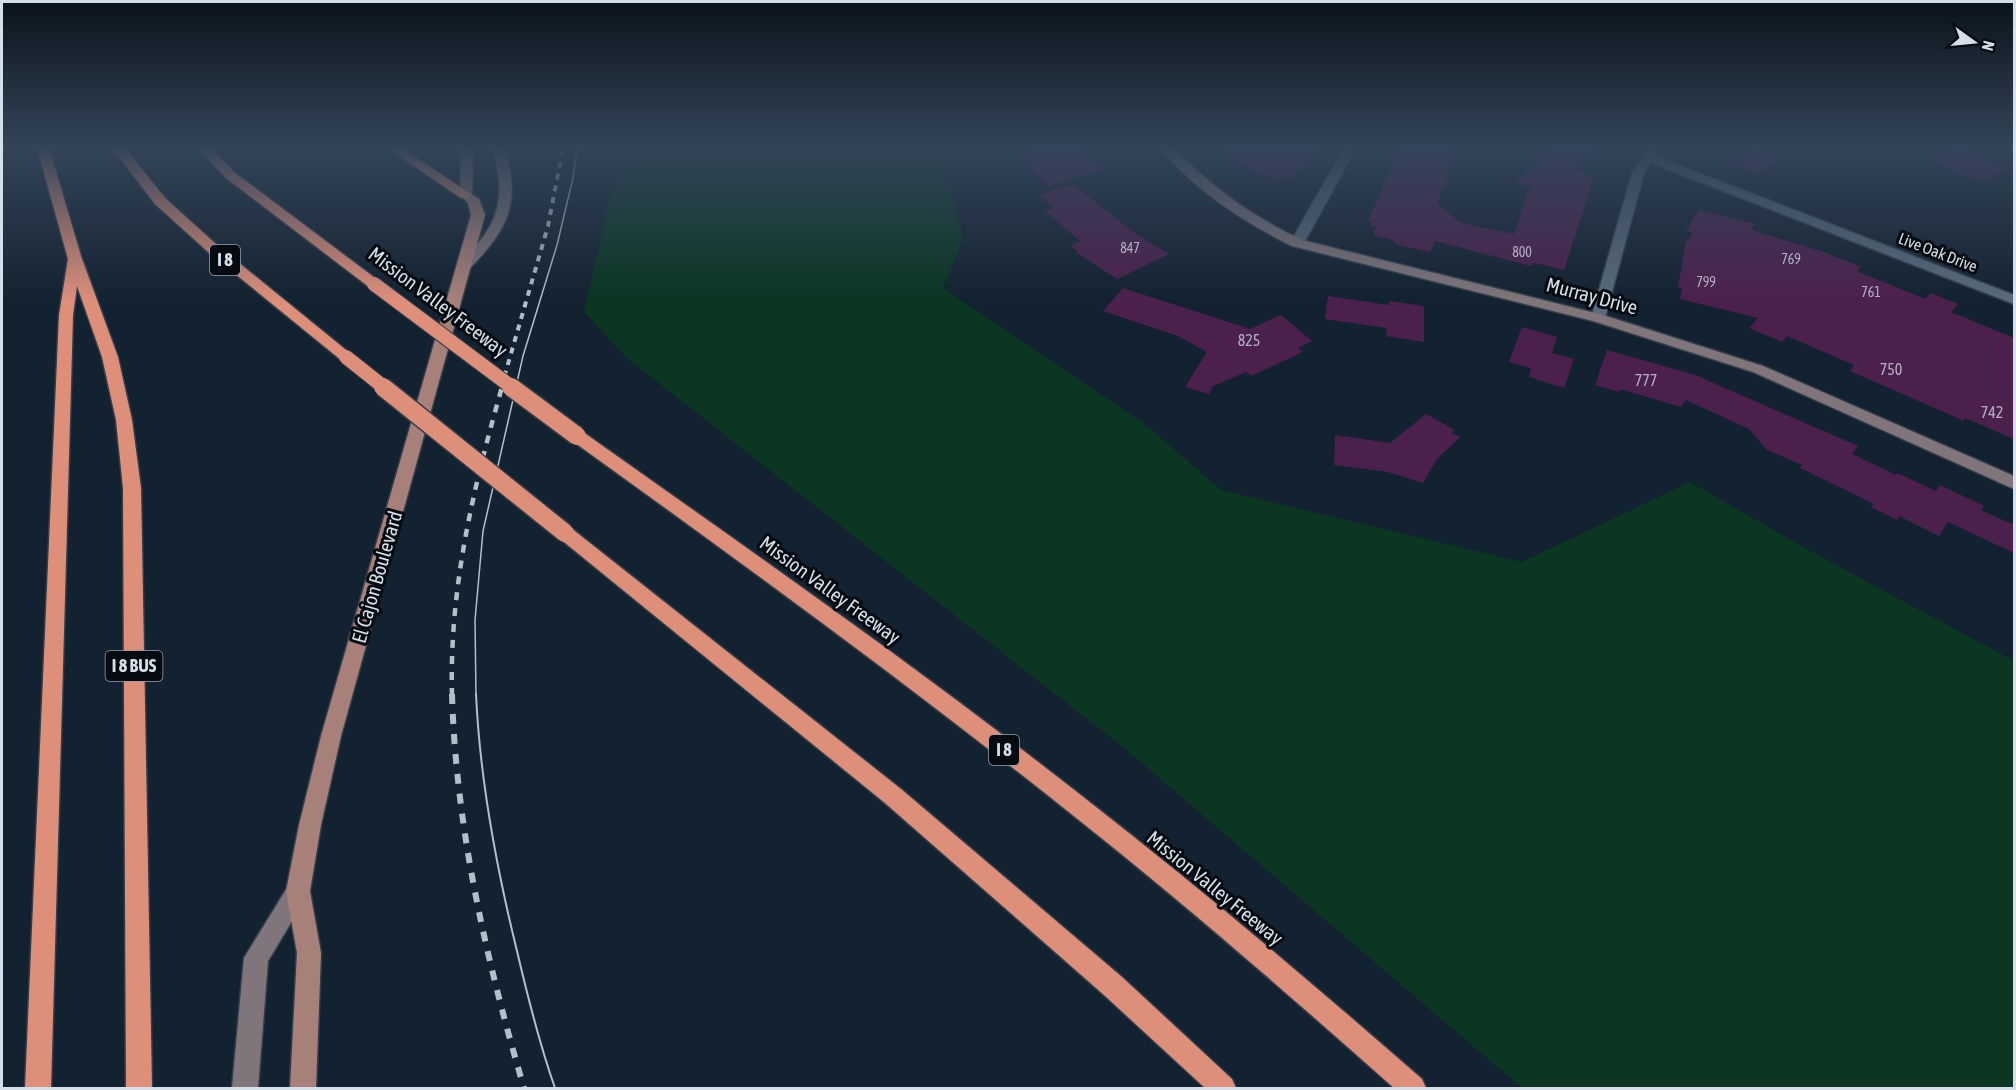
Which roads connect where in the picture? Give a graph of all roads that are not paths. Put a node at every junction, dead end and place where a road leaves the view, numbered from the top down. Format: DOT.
graph roads {
  1 [pos="58,199"];
  2 [pos="158,199"];
  3 [pos="260,199"];
  4 [pos="470,199"];
  5 [pos="505,199"];
  6 [pos="1223,199"];
  7 [pos="1322,199"];
  8 [pos="1631,199"];
  9 [pos="1766,199"];
  10 [pos="1297,243"];
  11 [pos="74,256"];
  12 [pos="465,265"];
  13 [pos="2014,300"];
  14 [pos="1598,318"];
  15 [pos="2014,483"];
  16 [pos="298,891"];
  17 [pos="139,1086"];
  18 [pos="38,1089"];
  19 [pos="245,1089"];
  20 [pos="303,1089"];
  21 [pos="1223,1089"];
  22 [pos="1413,1089"];
  1 -- 11 [label="highway, I 8 BUS"];
  2 -- 21 [label="highway, I 8, bridge"];
  3 -- 22 [label="highway, Mission Valley Freeway / I 8, bridge"];
  4 -- 12 [label="main road, El Cajon Boulevard"];
  5 -- 12 [label="street, El Cajon Boulevard"];
  6 -- 10 [label="street, Murray Drive"];
  7 -- 10 [label="street"];
  8 -- 14 [label="street"];
  9 -- 13 [label="street, Live Oak Drive"];
  10 -- 14 [label="street, Murray Drive"];
  11 -- 17 [label="highway, I 8 BUS"];
  11 -- 18 [label="highway"];
  12 -- 16 [label="main road, El Cajon Boulevard"];
  14 -- 15 [label="street, Murray Drive"];
  16 -- 19 [label="street, El Cajon Boulevard"];
  16 -- 20 [label="main road, El Cajon Boulevard"];
}
